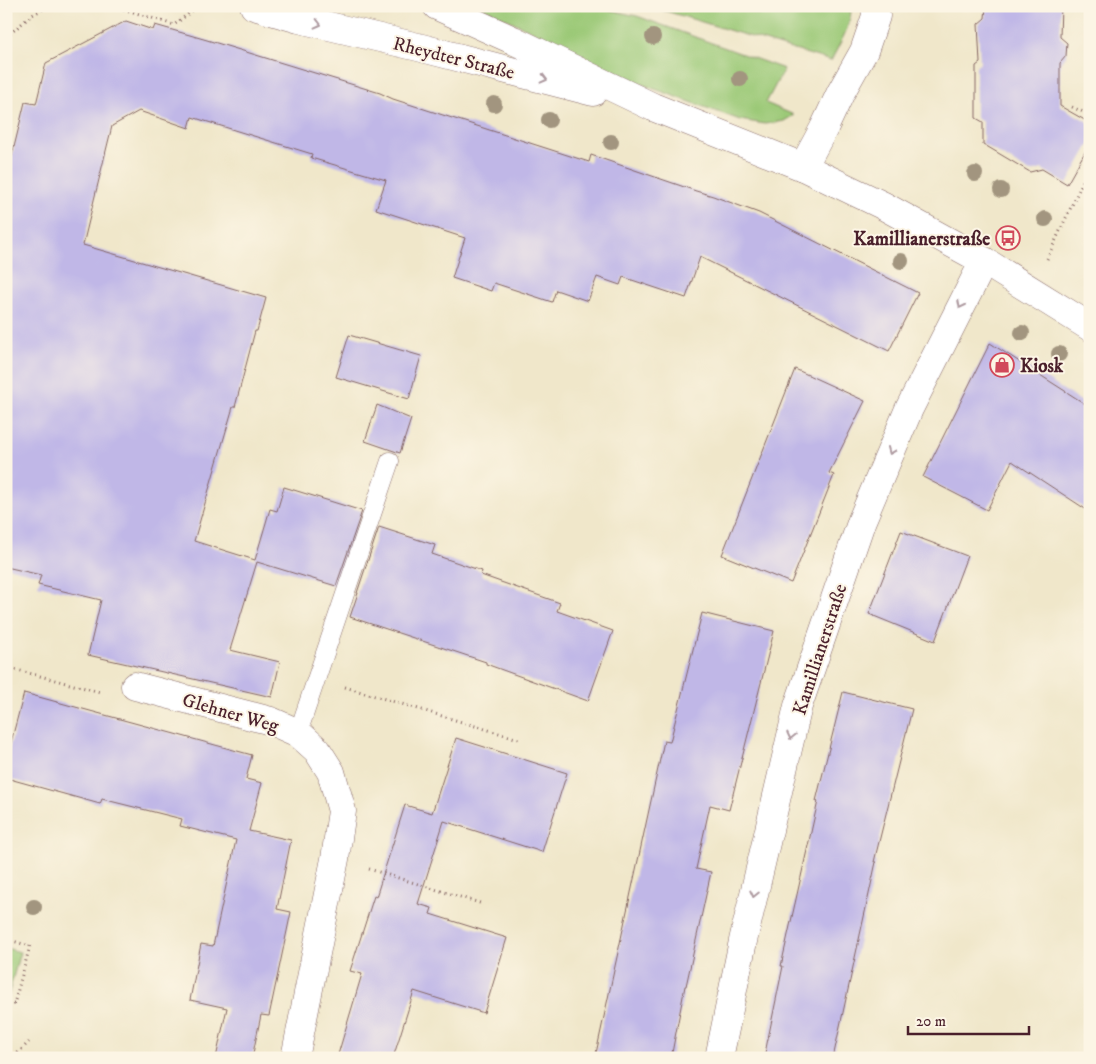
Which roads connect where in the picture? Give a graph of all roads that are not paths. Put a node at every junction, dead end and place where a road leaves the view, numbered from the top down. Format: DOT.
graph roads {
  1 [pos="254,6"];
  2 [pos="437,6"];
  3 [pos="880,10"];
  4 [pos="653,107"];
  5 [pos="803,167"];
  6 [pos="984,261"];
  7 [pos="1090,327"];
  8 [pos="390,461"];
  9 [pos="136,686"];
  10 [pos="298,733"];
  11 [pos="295,1058"];
  12 [pos="719,1058"];
  1 -- 4 [label="street, Rheydter Straße, one-way"];
  2 -- 4 [label="street, Rheydter Straße"];
  3 -- 5 [label="street"];
  4 -- 5 [label="street, Rheydter Straße"];
  5 -- 6 [label="street, Rheydter Straße"];
  6 -- 7 [label="street, Rheydter Straße"];
  6 -- 12 [label="street, Kamillianerstraße, one-way"];
  8 -- 10 [label="lane"];
  9 -- 10 [label="street, Glehner Weg"];
  10 -- 11 [label="street, Glehner Weg"];
}
